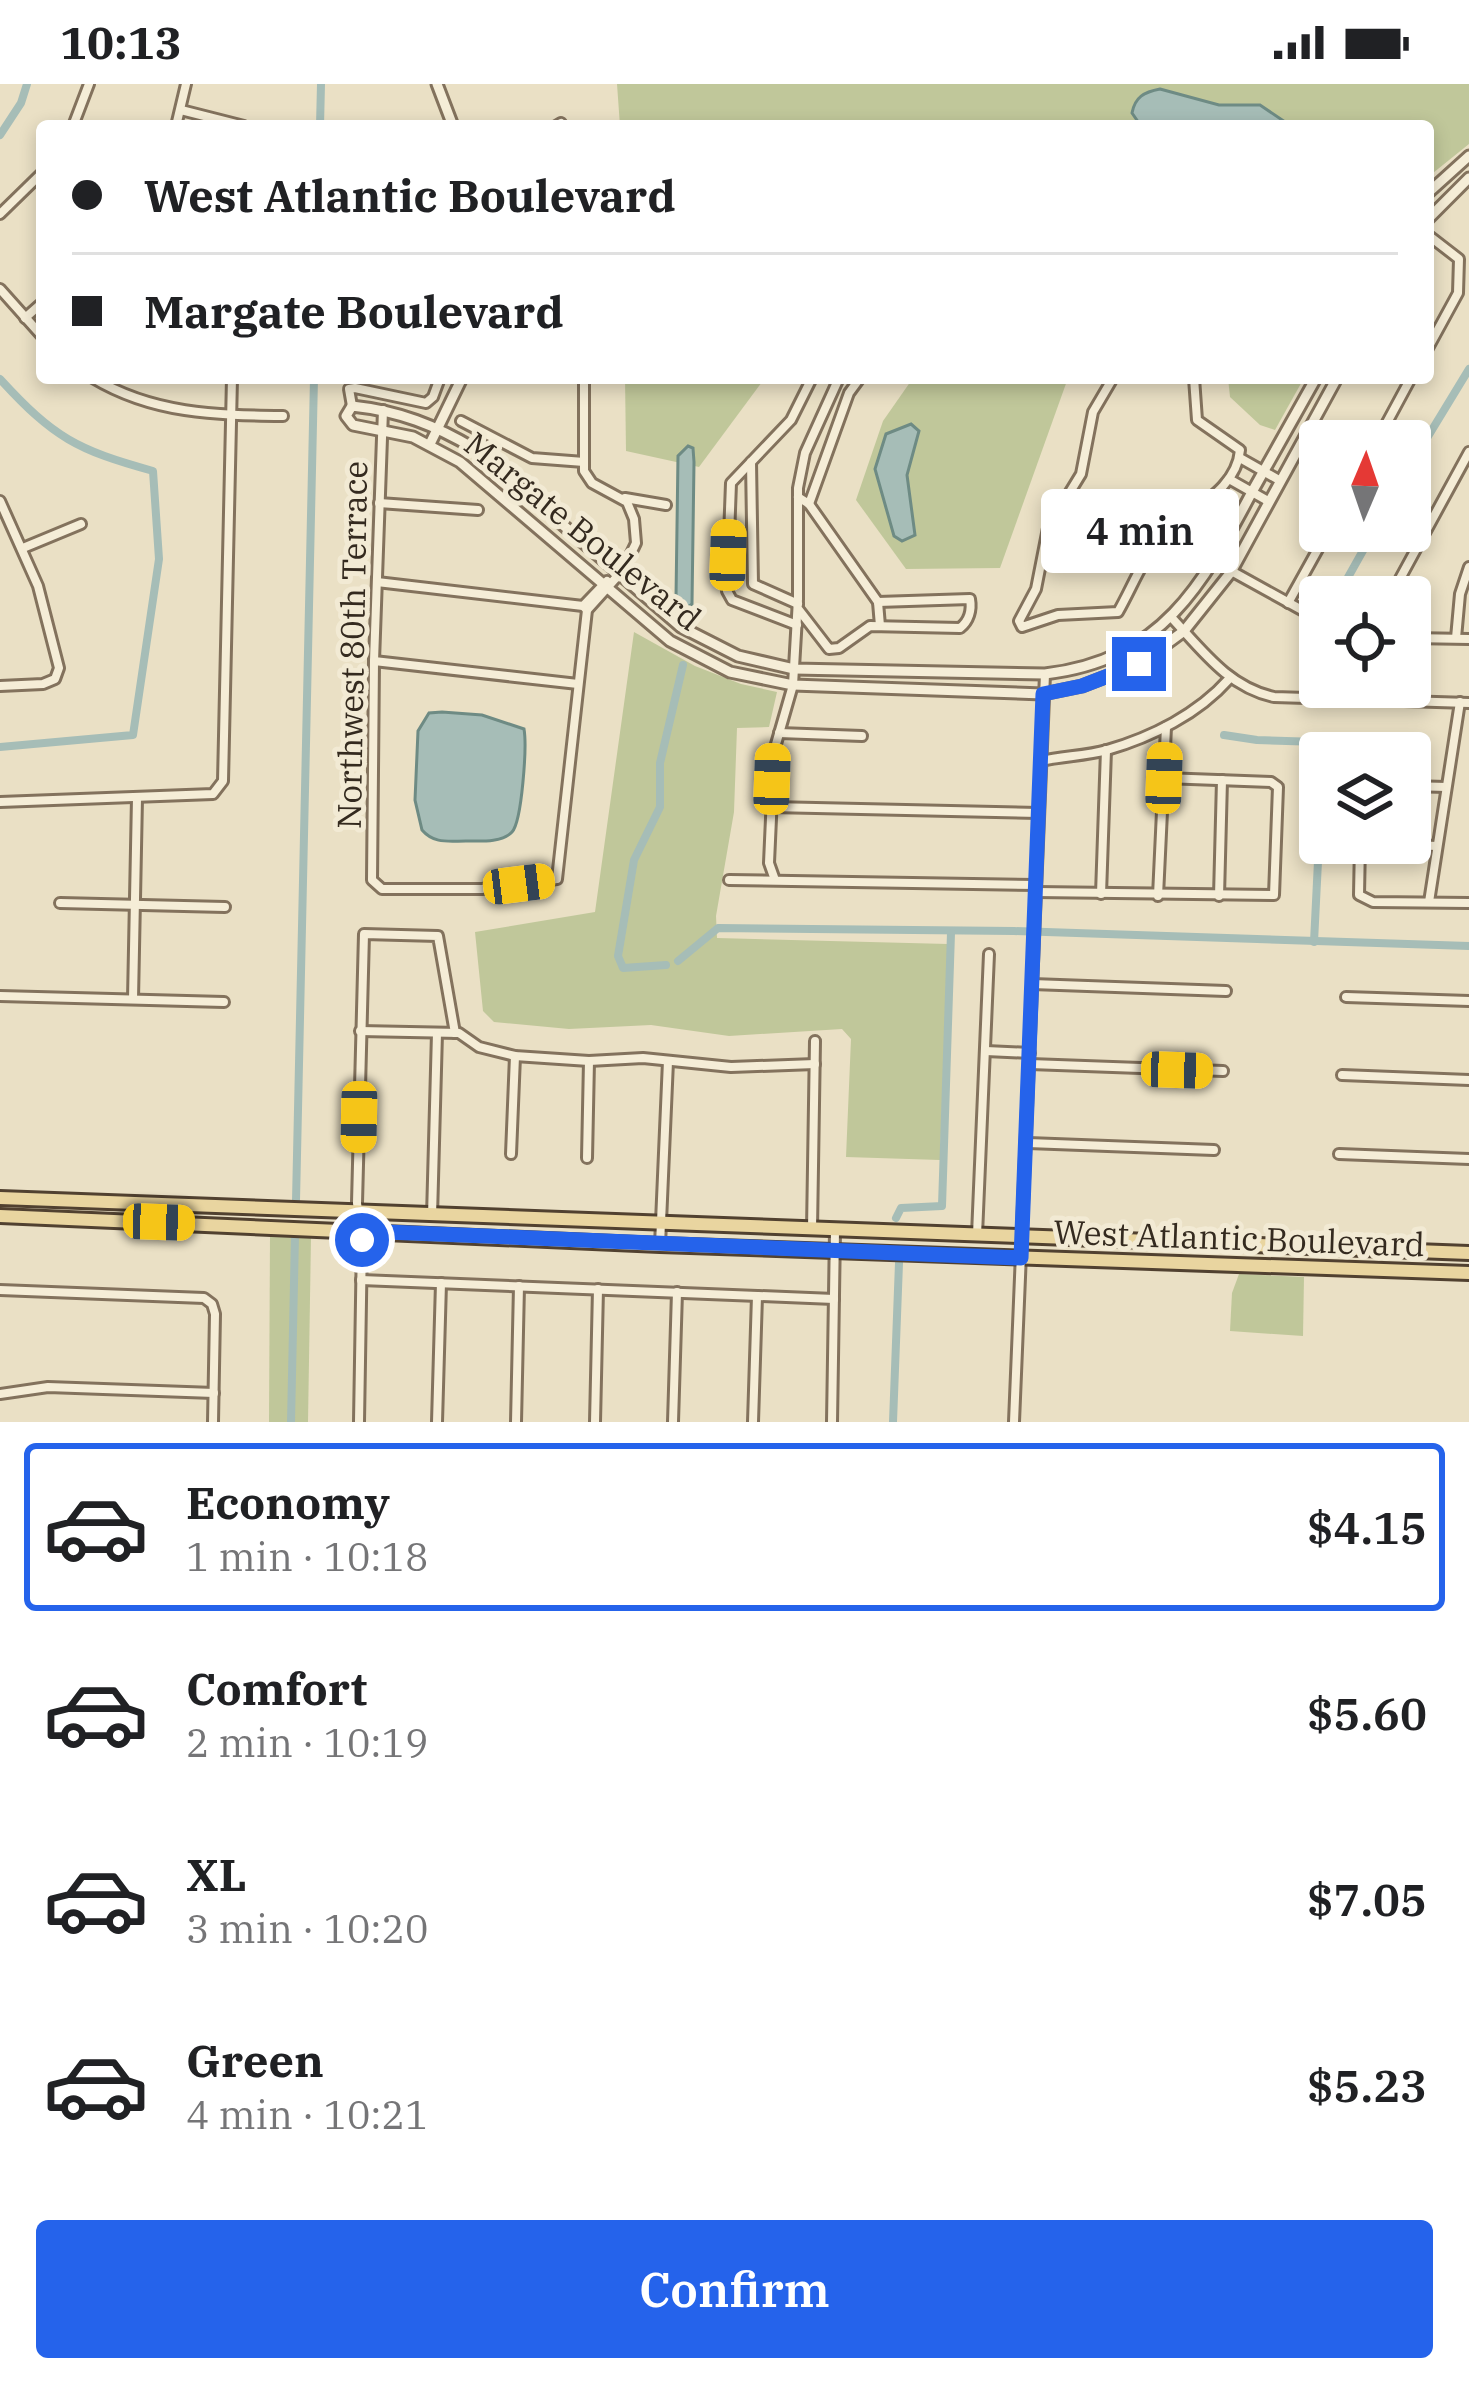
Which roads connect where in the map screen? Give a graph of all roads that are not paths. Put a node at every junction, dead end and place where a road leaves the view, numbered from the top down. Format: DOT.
graph roads {
  1 [pos="89,84"];
  2 [pos="186,84"];
  3 [pos="437,84"];
  4 [pos="181,110"];
  5 [pos="76,120"];
  6 [pos="178,120"];
  7 [pos="220,120"];
  8 [pos="451,120"];
  9 [pos="1469,156"];
  10 [pos="1469,178"];
  11 [pos="36,179"];
  12 [pos="1434,188"];
  13 [pos="1434,213"];
  14 [pos="0,214"];
  15 [pos="1434,239"];
  16 [pos="0,289"];
  17 [pos="36,308"];
  18 [pos="25,318"];
  19 [pos="36,330"];
  20 [pos="1434,337"];
  21 [pos="105,384"];
  22 [pos="232,384"];
  23 [pos="437,384"];
  24 [pos="459,384"];
  25 [pos="584,384"];
  26 [pos="810,384"];
  27 [pos="836,384"];
  28 [pos="856,384"];
  29 [pos="1109,384"];
  30 [pos="1195,384"];
  31 [pos="1313,384"];
  32 [pos="1334,384"];
  33 [pos="1409,384"];
  34 [pos="806,395"];
  35 [pos="827,402"];
  36 [pos="352,406"];
  37 [pos="383,410"];
  38 [pos="231,415"];
  39 [pos="283,416"];
  40 [pos="1389,420"];
  41 [pos="461,421"];
  42 [pos="438,427"];
  43 [pos="380,428"];
  44 [pos="430,444"];
  45 [pos="1469,452"];
  46 [pos="1240,458"];
  47 [pos="584,462"];
  48 [pos="751,462"];
  49 [pos="1264,471"];
  50 [pos="1228,478"];
  51 [pos="1280,480"];
  52 [pos="1252,492"];
  53 [pos="797,497"];
  54 [pos="623,498"];
  55 [pos="0,501"];
  56 [pos="1268,501"];
  57 [pos="379,503"];
  58 [pos="808,504"];
  59 [pos="666,505"];
  60 [pos="478,510"];
  61 [pos="80,524"];
  62 [pos="23,548"];
  63 [pos="1316,552"];
  64 [pos="1215,562"];
  65 [pos="1469,567"];
  66 [pos="1231,572"];
  67 [pos="619,574"];
  68 [pos="1401,576"];
  69 [pos="377,581"];
  70 [pos="605,586"];
  71 [pos="878,602"];
  72 [pos="1288,603"];
  73 [pos="798,606"];
  74 [pos="585,608"];
  75 [pos="1299,609"];
  76 [pos="1171,617"];
  77 [pos="797,625"];
  78 [pos="880,626"];
  79 [pos="1184,631"];
  80 [pos="1431,638"];
  81 [pos="1456,638"];
  82 [pos="1469,639"];
  83 [pos="374,661"];
  84 [pos="794,668"];
  85 [pos="1045,674"];
  86 [pos="1229,679"];
  87 [pos="578,684"];
  88 [pos="793,685"];
  89 [pos="0,686"];
  90 [pos="1043,694"];
  91 [pos="1299,697"];
  92 [pos="1431,699"];
  93 [pos="1465,702"];
  94 [pos="1166,727"];
  95 [pos="779,733"];
  96 [pos="862,736"];
  97 [pos="1106,750"];
  98 [pos="1041,761"];
  99 [pos="1164,778"];
  100 [pos="1222,780"];
  101 [pos="1431,787"];
  102 [pos="1446,788"];
  103 [pos="137,798"];
  104 [pos="0,802"];
  105 [pos="771,807"];
  106 [pos="1038,813"];
  107 [pos="1431,846"];
  108 [pos="1437,846"];
  109 [pos="1360,864"];
  110 [pos="729,880"];
  111 [pos="775,880"];
  112 [pos="1036,889"];
  113 [pos="1101,894"];
  114 [pos="1158,896"];
  115 [pos="1219,896"];
  116 [pos="1429,902"];
  117 [pos="60,903"];
  118 [pos="1469,903"];
  119 [pos="134,904"];
  120 [pos="225,907"];
  121 [pos="989,955"];
  122 [pos="1032,984"];
  123 [pos="1226,991"];
  124 [pos="0,996"];
  125 [pos="1346,997"];
  126 [pos="133,999"];
  127 [pos="224,1001"];
  128 [pos="1469,1001"];
  129 [pos="360,1031"];
  130 [pos="437,1033"];
  131 [pos="454,1033"];
  132 [pos="815,1041"];
  133 [pos="986,1051"];
  134 [pos="1030,1053"];
  135 [pos="515,1056"];
  136 [pos="589,1061"];
  137 [pos="668,1061"];
  138 [pos="815,1064"];
  139 [pos="1030,1064"];
  140 [pos="1223,1071"];
  141 [pos="1342,1075"];
  142 [pos="1469,1080"];
  143 [pos="1028,1143"];
  144 [pos="1214,1150"];
  145 [pos="511,1154"];
  146 [pos="1340,1154"];
  147 [pos="587,1158"];
  148 [pos="1469,1159"];
  149 [pos="0,1198"];
  150 [pos="358,1213"];
  151 [pos="0,1216"];
  152 [pos="432,1216"];
  153 [pos="660,1223"];
  154 [pos="812,1230"];
  155 [pos="361,1231"];
  156 [pos="835,1232"];
  157 [pos="977,1236"];
  158 [pos="1022,1239"];
  159 [pos="660,1245"];
  160 [pos="834,1250"];
  161 [pos="1469,1253"];
  162 [pos="1021,1258"];
  163 [pos="1469,1273"];
  164 [pos="361,1280"];
  165 [pos="441,1283"];
  166 [pos="519,1286"];
  167 [pos="598,1289"];
  168 [pos="0,1290"];
  169 [pos="677,1292"];
  170 [pos="757,1296"];
  171 [pos="834,1299"];
  172 [pos="214,1393"];
  173 [pos="0,1394"];
  174 [pos="213,1422"];
  175 [pos="358,1422"];
  176 [pos="437,1422"];
  177 [pos="516,1422"];
  178 [pos="595,1422"];
  179 [pos="674,1422"];
  180 [pos="753,1422"];
  181 [pos="832,1422"];
  182 [pos="1014,1422"];
  1 -- 5 [label="street"];
  2 -- 4 [label="street"];
  3 -- 8 [label="street"];
  4 -- 6 [label="street"];
  4 -- 7 [label="street"];
  9 -- 12 [label="street"];
  10 -- 13 [label="street"];
  11 -- 14 [label="street"];
  15 -- 20 [label="street"];
  16 -- 18 [label="street"];
  17 -- 18 [label="street"];
  18 -- 19 [label="street"];
  21 -- 38 [label="street"];
  22 -- 38 [label="street"];
  23 -- 36 [label="street"];
  24 -- 42 [label="street"];
  25 -- 47 [label="street"];
  26 -- 34 [label="street"];
  27 -- 35 [label="street"];
  28 -- 58 [label="street"];
  29 -- 50 [label="street"];
  30 -- 46 [label="street"];
  31 -- 49 [label="street, Margate Boulevard"];
  32 -- 51 [label="street, Margate Boulevard"];
  33 -- 40 [label="street"];
  34 -- 35 [label="street"];
  34 -- 48 [label="street"];
  35 -- 53 [label="street"];
  36 -- 37 [label="street, Margate Boulevard"];
  36 -- 43 [label="street, Margate Boulevard"];
  37 -- 42 [label="street, Margate Boulevard"];
  37 -- 43 [label="street, Northwest 80th Terrace"];
  38 -- 39 [label="street"];
  38 -- 103 [label="street"];
  41 -- 47 [label="street, Margate Boulevard"];
  42 -- 44 [label="street"];
  42 -- 67 [label="street, Margate Boulevard"];
  43 -- 44 [label="street, Margate Boulevard"];
  43 -- 57 [label="street, Northwest 80th Terrace"];
  44 -- 70 [label="street, Margate Boulevard"];
  45 -- 68 [label="street"];
  46 -- 49 [label="street"];
  46 -- 50 [label="street"];
  47 -- 54 [label="street"];
  48 -- 73 [label="street"];
  48 -- 77 [label="street"];
  49 -- 51 [label="street"];
  49 -- 52 [label="street, Margate Boulevard"];
  50 -- 52 [label="street"];
  51 -- 56 [label="street, Margate Boulevard"];
  52 -- 56 [label="street"];
  52 -- 64 [label="street, Margate Boulevard"];
  53 -- 58 [label="street"];
  53 -- 73 [label="street"];
  54 -- 59 [label="street"];
  54 -- 67 [label="street"];
  55 -- 62 [label="street"];
  56 -- 66 [label="street, Margate Boulevard"];
  57 -- 60 [label="street"];
  57 -- 69 [label="street, Northwest 80th Terrace"];
  58 -- 71 [label="street"];
  61 -- 62 [label="street"];
  62 -- 89 [label="street"];
  63 -- 72 [label="street"];
  64 -- 66 [label="street"];
  64 -- 76 [label="street, Margate Boulevard"];
  65 -- 81 [label="street"];
  66 -- 72 [label="street"];
  66 -- 79 [label="street, Margate Boulevard"];
  67 -- 70 [label="street"];
  67 -- 84 [label="street, Margate Boulevard"];
  69 -- 74 [label="street"];
  69 -- 83 [label="street, Northwest 80th Terrace"];
  70 -- 74 [label="street"];
  70 -- 88 [label="street, Margate Boulevard"];
  71 -- 78 [label="street"];
  71 -- 78 [label="street"];
  72 -- 75 [label="street"];
  73 -- 77 [label="street"];
  73 -- 78 [label="street"];
  74 -- 87 [label="street"];
  76 -- 79 [label="street"];
  76 -- 85 [label="street, Margate Boulevard"];
  77 -- 84 [label="street"];
  79 -- 86 [label="street"];
  79 -- 90 [label="street, Margate Boulevard"];
  80 -- 81 [label="street"];
  81 -- 82 [label="street"];
  83 -- 87 [label="street"];
  83 -- 87 [label="street, Northwest 80th Terrace"];
  84 -- 85 [label="street, Margate Boulevard"];
  84 -- 88 [label="street"];
  85 -- 90 [label="street"];
  86 -- 91 [label="street"];
  86 -- 94 [label="street"];
  88 -- 90 [label="street, Margate Boulevard"];
  88 -- 95 [label="street"];
  90 -- 98 [label="street"];
  92 -- 93 [label="street"];
  93 -- 102 [label="street"];
  94 -- 97 [label="street"];
  94 -- 99 [label="street"];
  95 -- 96 [label="street"];
  95 -- 105 [label="street"];
  97 -- 98 [label="street"];
  97 -- 113 [label="street"];
  98 -- 106 [label="street"];
  99 -- 100 [label="street"];
  99 -- 114 [label="street"];
  100 -- 115 [label="street"];
  100 -- 115 [label="street"];
  101 -- 102 [label="street"];
  102 -- 108 [label="street"];
  103 -- 104 [label="street"];
  103 -- 119 [label="street"];
  105 -- 106 [label="street"];
  105 -- 111 [label="street"];
  106 -- 112 [label="street"];
  107 -- 108 [label="street"];
  108 -- 116 [label="street"];
  109 -- 116 [label="street"];
  110 -- 111 [label="street"];
  111 -- 112 [label="street"];
  112 -- 113 [label="street"];
  112 -- 122 [label="street"];
  113 -- 114 [label="street"];
  114 -- 115 [label="street"];
  116 -- 118 [label="street"];
  117 -- 119 [label="street"];
  119 -- 120 [label="street"];
  119 -- 126 [label="street"];
  121 -- 133 [label="street"];
  122 -- 123 [label="street"];
  122 -- 134 [label="street"];
  124 -- 126 [label="street"];
  125 -- 128 [label="street"];
  126 -- 127 [label="street"];
  129 -- 130 [label="street"];
  129 -- 131 [label="street"];
  129 -- 150 [label="street"];
  130 -- 131 [label="street"];
  130 -- 152 [label="street"];
  131 -- 135 [label="street"];
  132 -- 138 [label="street"];
  133 -- 134 [label="street"];
  133 -- 157 [label="street"];
  134 -- 139 [label="street"];
  135 -- 136 [label="street"];
  135 -- 145 [label="street"];
  136 -- 137 [label="street"];
  136 -- 147 [label="street"];
  137 -- 138 [label="street"];
  137 -- 153 [label="street"];
  138 -- 154 [label="street"];
  139 -- 140 [label="street"];
  139 -- 143 [label="street"];
  141 -- 142 [label="street"];
  143 -- 144 [label="street"];
  143 -- 158 [label="street"];
  146 -- 148 [label="street"];
  149 -- 150 [label="main road, West Atlantic Boulevard"];
  150 -- 152 [label="main road, West Atlantic Boulevard"];
  150 -- 155 [label="street"];
  151 -- 155 [label="main road, West Atlantic Boulevard"];
  152 -- 153 [label="main road, West Atlantic Boulevard"];
  153 -- 154 [label="main road, West Atlantic Boulevard"];
  153 -- 159 [label="street"];
  154 -- 156 [label="main road, West Atlantic Boulevard"];
  155 -- 159 [label="main road, West Atlantic Boulevard"];
  155 -- 164 [label="street"];
  156 -- 157 [label="main road, West Atlantic Boulevard"];
  156 -- 160 [label="street"];
  157 -- 158 [label="main road, West Atlantic Boulevard"];
  158 -- 161 [label="main road, West Atlantic Boulevard"];
  158 -- 162 [label="street"];
  159 -- 160 [label="main road, West Atlantic Boulevard"];
  160 -- 162 [label="main road, West Atlantic Boulevard"];
  160 -- 171 [label="street"];
  162 -- 163 [label="main road, West Atlantic Boulevard"];
  162 -- 182 [label="street"];
  164 -- 165 [label="street"];
  164 -- 175 [label="street"];
  165 -- 166 [label="street"];
  165 -- 176 [label="street"];
  166 -- 167 [label="street"];
  166 -- 177 [label="street"];
  167 -- 169 [label="street"];
  167 -- 178 [label="street"];
  168 -- 172 [label="street"];
  169 -- 170 [label="street"];
  169 -- 179 [label="street"];
  170 -- 171 [label="street"];
  170 -- 180 [label="street"];
  171 -- 181 [label="street"];
  172 -- 173 [label="street"];
  172 -- 174 [label="street"];
}
